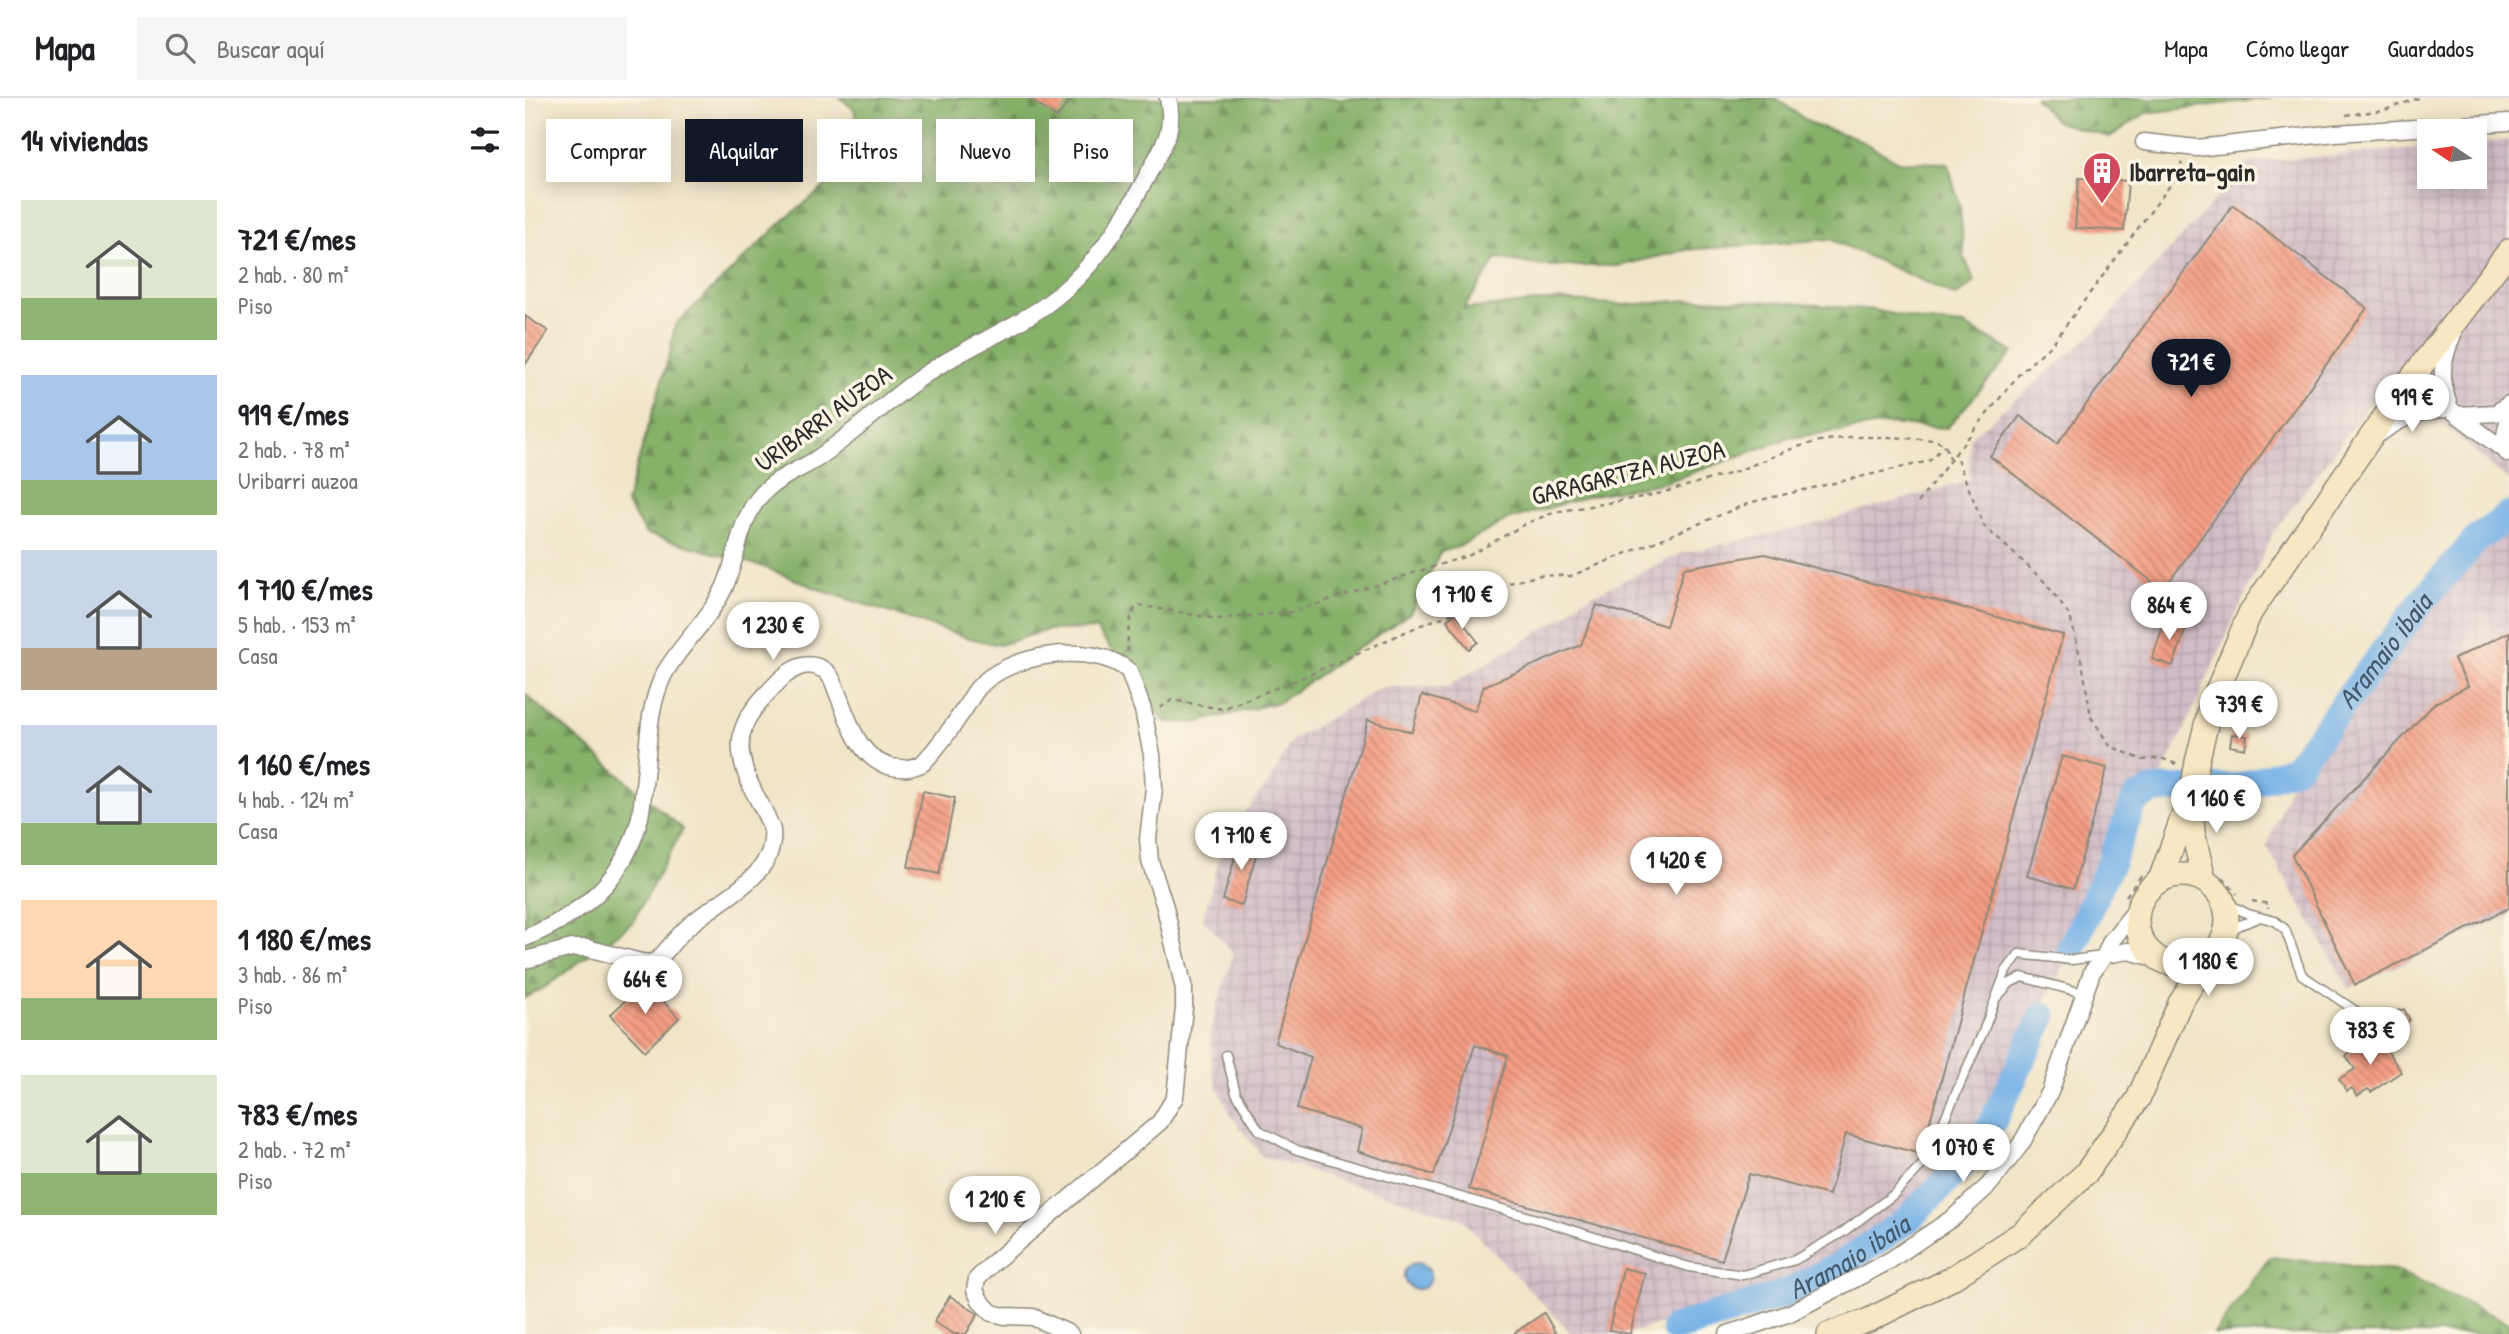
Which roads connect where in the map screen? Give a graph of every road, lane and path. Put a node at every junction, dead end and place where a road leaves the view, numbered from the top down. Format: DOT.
graph roads {
  1 [pos="1168,98"];
  2 [pos="2509,122"];
  3 [pos="2144,142"];
  4 [pos="2179,162"];
  5 [pos="2509,251"];
  6 [pos="2459,315"];
  7 [pos="2409,394"];
  8 [pos="2452,407"];
  9 [pos="2431,409"];
  10 [pos="2505,412"];
  11 [pos="2482,433"];
  12 [pos="2368,442"];
  13 [pos="1945,445"];
  14 [pos="2509,452"];
  15 [pos="1955,454"];
  16 [pos="1950,458"];
  17 [pos="1918,503"];
  18 [pos="1129,671"];
  19 [pos="1145,718"];
  20 [pos="2188,766"];
  21 [pos="2191,798"];
  22 [pos="2153,875"];
  23 [pos="2213,877"];
  24 [pos="2132,902"];
  25 [pos="2224,902"];
  26 [pos="2263,918"];
  27 [pos="2225,935"];
  28 [pos="525,938"];
  29 [pos="2105,955"];
  30 [pos="2211,955"];
  31 [pos="525,960"];
  32 [pos="2163,961"];
  33 [pos="2083,993"];
  34 [pos="1996,998"];
  35 [pos="2362,1015"];
  36 [pos="2170,1023"];
  37 [pos="1226,1055"];
  38 [pos="1048,1330"];
  39 [pos="1070,1334"];
  40 [pos="1728,1334"];
  41 [pos="1829,1334"];
  1 -- 28 [label="street, URIBARRI AUZOA"];
  2 -- 3 [label="street"];
  4 -- 15 [label="path"];
  5 -- 6 [label="main road"];
  6 -- 7 [label="main road"];
  6 -- 8 [label="street"];
  7 -- 8 [label="street"];
  7 -- 9 [label="street"];
  7 -- 12 [label="main road"];
  8 -- 9 [label="street"];
  8 -- 10 [label="street"];
  8 -- 11 [label="street"];
  9 -- 12 [label="street"];
  10 -- 11 [label="street"];
  10 -- 14 [label="street"];
  11 -- 14 [label="street"];
  12 -- 20 [label="main road"];
  13 -- 16 [label="path"];
  13 -- 18 [label="path, GARAGARTZA AUZOA"];
  13 -- 19 [label="path"];
  15 -- 16 [label="path"];
  15 -- 20 [label="path"];
  16 -- 17 [label="path"];
  18 -- 19 [label="street"];
  18 -- 31 [label="street"];
  19 -- 38 [label="street"];
  20 -- 21 [label="main road"];
  21 -- 22 [label="main road"];
  21 -- 23 [label="main road"];
  22 -- 23 [label="main road"];
  22 -- 24 [label="path"];
  22 -- 24 [label="main road"];
  23 -- 25 [label="main road"];
  23 -- 26 [label="path"];
  24 -- 29 [label="street"];
  24 -- 32 [label="main road"];
  25 -- 26 [label="lane"];
  25 -- 27 [label="main road"];
  26 -- 27 [label="lane"];
  26 -- 35 [label="lane"];
  27 -- 30 [label="main road"];
  29 -- 32 [label="street"];
  29 -- 33 [label="street"];
  29 -- 34 [label="lane"];
  30 -- 32 [label="main road"];
  30 -- 36 [label="main road"];
  32 -- 36 [label="main road"];
  33 -- 34 [label="lane"];
  33 -- 40 [label="street"];
  34 -- 37 [label="lane"];
  36 -- 41 [label="main road"];
  38 -- 39 [label="street"];
}
